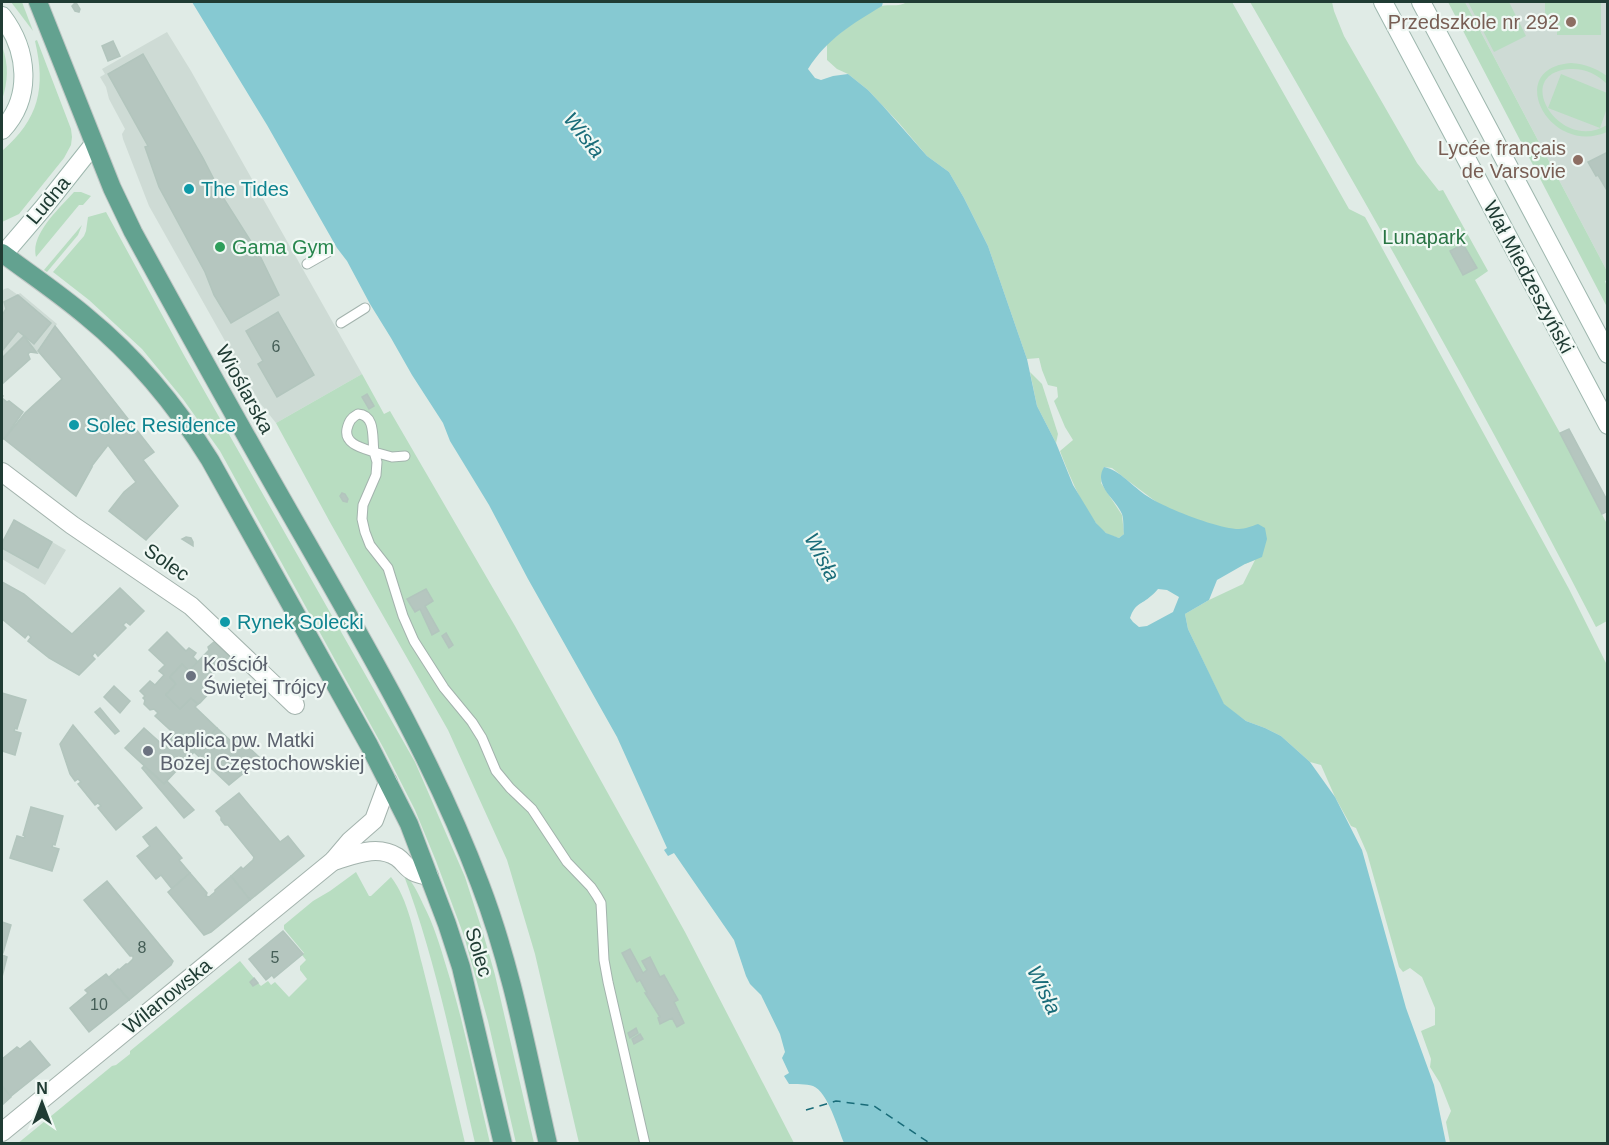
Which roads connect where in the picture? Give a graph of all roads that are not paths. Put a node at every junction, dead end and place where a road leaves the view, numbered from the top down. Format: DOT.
graph roads {
  1 [pos="38,2"];
  2 [pos="1383,2"];
  3 [pos="1421,2"];
  4 [pos="2,16"];
  5 [pos="2,130"];
  6 [pos="94,144"];
  7 [pos="328,252"];
  8 [pos="2,255"];
  9 [pos="307,264"];
  10 [pos="365,308"];
  11 [pos="341,323"];
  12 [pos="1608,354"];
  13 [pos="1608,425"];
  14 [pos="405,456"];
  15 [pos="2,472"];
  16 [pos="295,705"];
  17 [pos="388,782"];
  18 [pos="439,786"];
  19 [pos="333,861"];
  20 [pos="429,876"];
  21 [pos="2,1132"];
  22 [pos="503,1143"];
  23 [pos="548,1143"];
  24 [pos="645,1143"];
  1 -- 6 [label="main road, Wioślarska"];
  2 -- 13 [label="street, Wał Miedzeszyński"];
  3 -- 12 [label="street, Wał Miedzeszyński"];
  4 -- 5 [label="street"];
  6 -- 8 [label="street, Ludna"];
  6 -- 18 [label="main road, Wioślarska"];
  7 -- 9 [label="lane"];
  8 -- 17 [label="main road"];
  10 -- 11 [label="lane"];
  14 -- 24 [label="lane"];
  15 -- 16 [label="street, Solec"];
  17 -- 19 [label="street, Wilanowska"];
  17 -- 20 [label="main road, Solec"];
  18 -- 23 [label="main road, Solec"];
  19 -- 20 [label="street, Wilanowska"];
  19 -- 21 [label="street, Wilanowska"];
  20 -- 22 [label="main road, Solec"];
}
